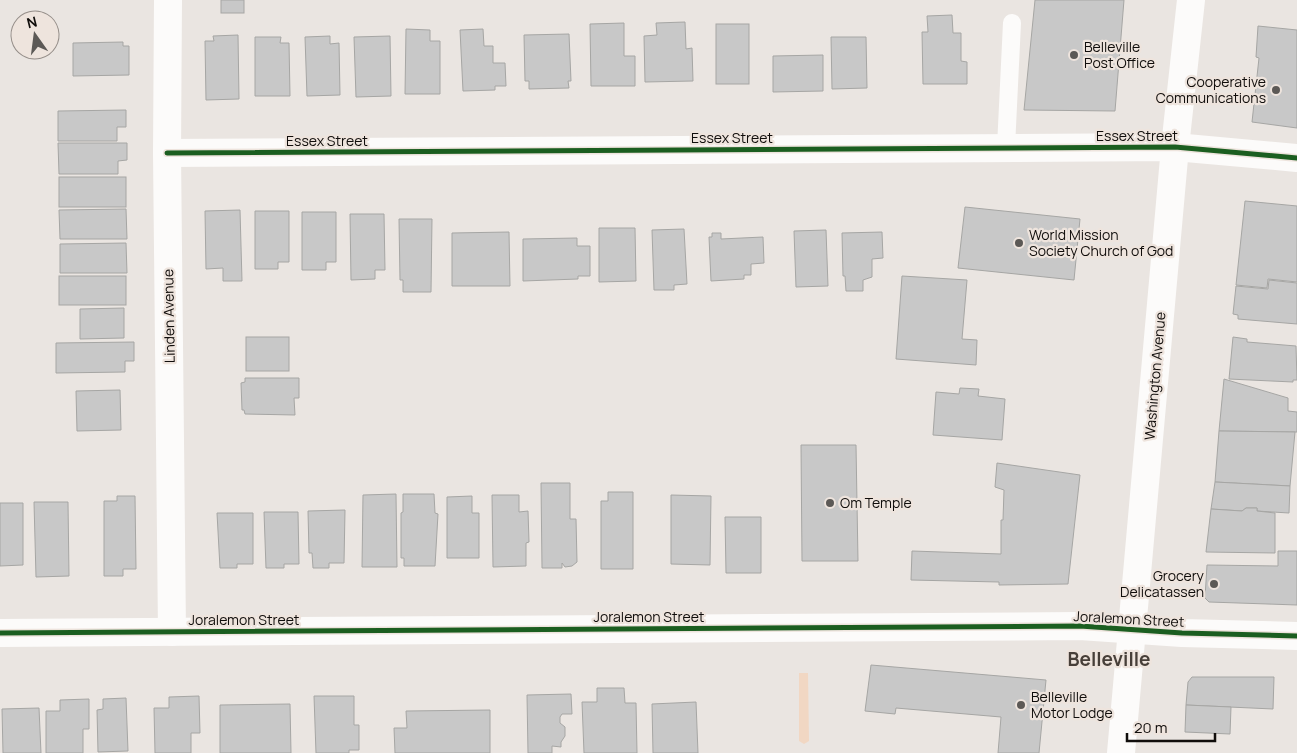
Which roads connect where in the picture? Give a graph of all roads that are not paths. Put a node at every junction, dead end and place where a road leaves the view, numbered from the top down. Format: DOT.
graph roads {
  1 [pos="168,0"];
  2 [pos="1191,0"];
  3 [pos="1012,23"];
  4 [pos="1006,147"];
  5 [pos="1175,147"];
  6 [pos="167,153"];
  7 [pos="1297,158"];
  8 [pos="1133,630"];
  9 [pos="172,632"];
  10 [pos="0,633"];
  11 [pos="1297,636"];
  12 [pos="1121,753"];
  1 -- 6 [label="street, Linden Avenue"];
  2 -- 5 [label="street, Washington Avenue"];
  3 -- 4 [label="lane"];
  4 -- 5 [label="street, Essex Street"];
  4 -- 6 [label="street, Essex Street"];
  5 -- 7 [label="street, Essex Street"];
  5 -- 8 [label="street, Washington Avenue"];
  6 -- 9 [label="street, Linden Avenue"];
  8 -- 9 [label="street, Joralemon Street"];
  8 -- 11 [label="street, Joralemon Street"];
  8 -- 12 [label="street, Washington Avenue"];
  9 -- 10 [label="street, Joralemon Street"];
}
